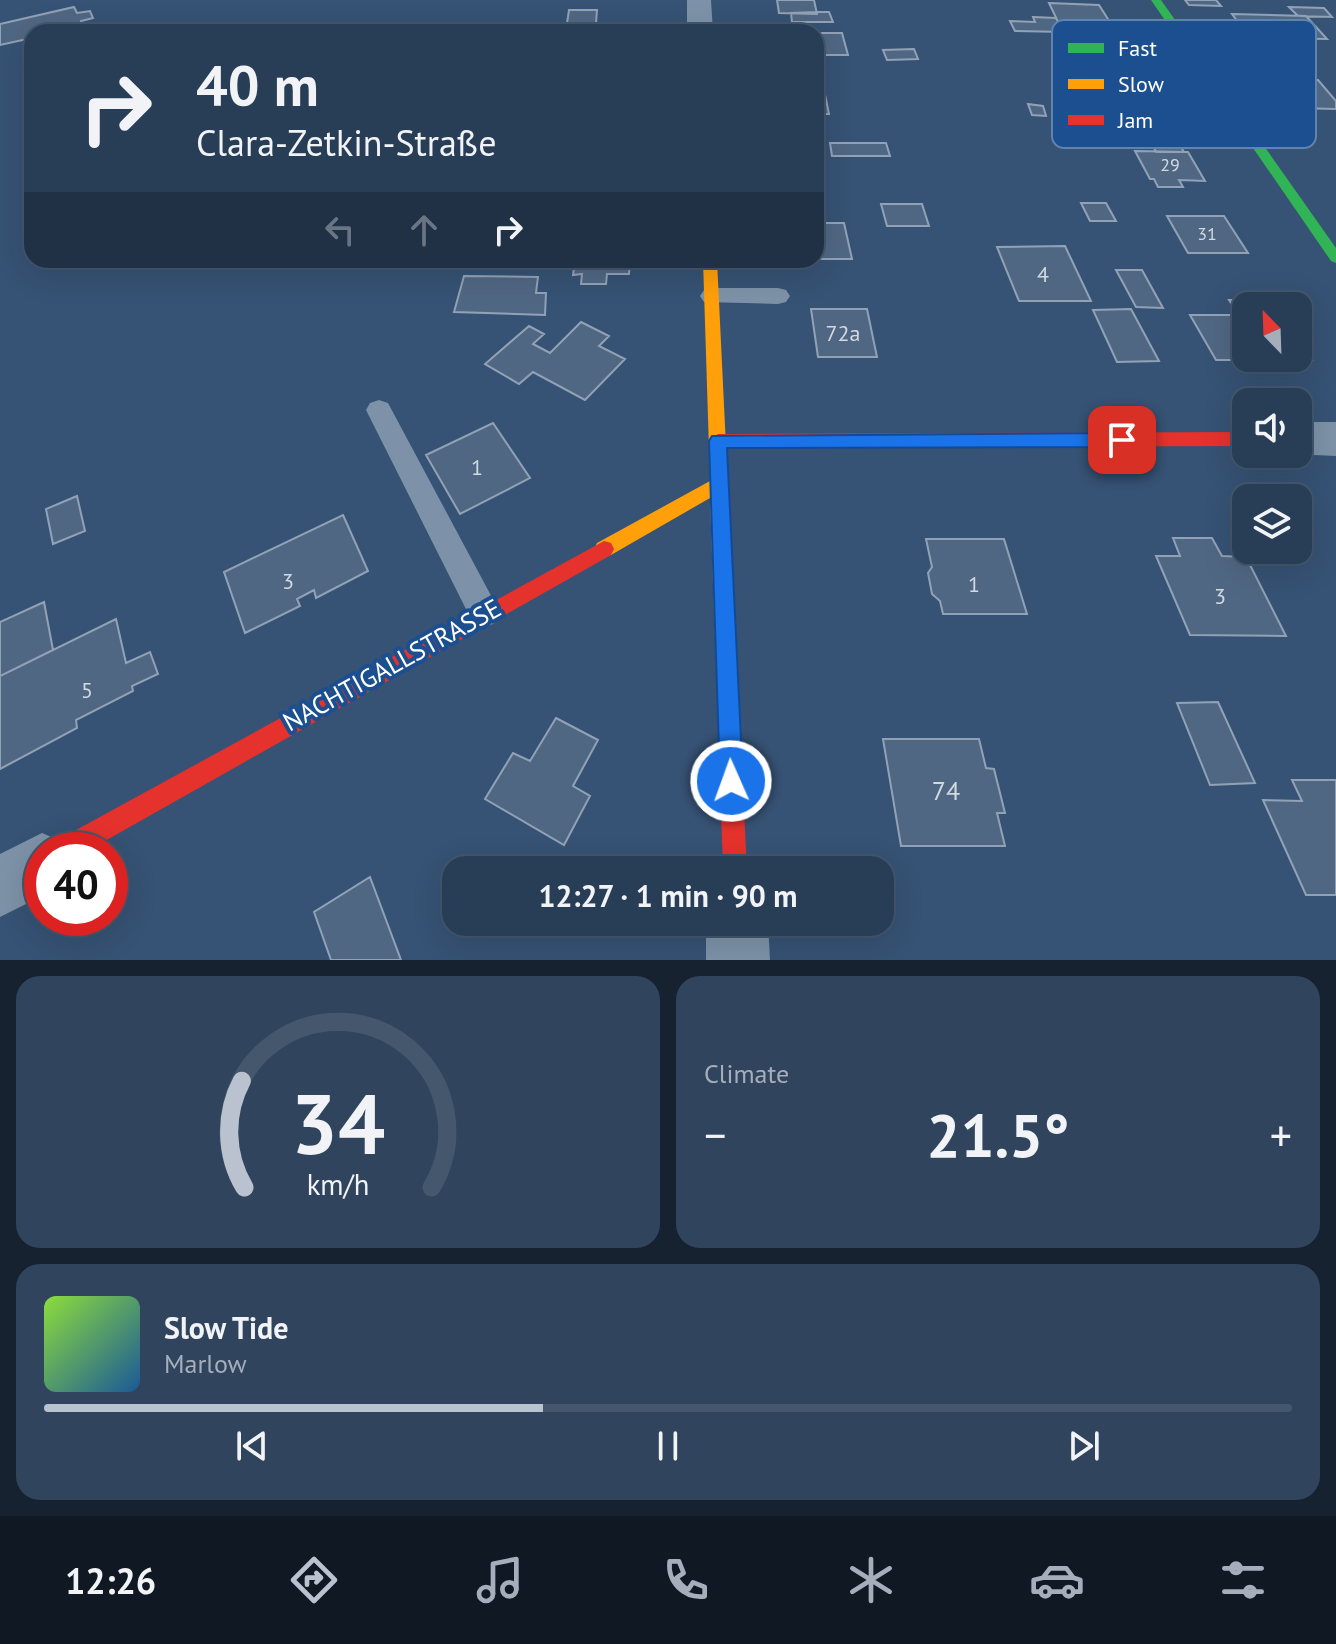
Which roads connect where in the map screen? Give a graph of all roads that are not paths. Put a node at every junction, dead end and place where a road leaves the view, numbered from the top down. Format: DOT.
graph roads {
  1 [pos="699,0"];
  2 [pos="1156,0"];
  3 [pos="1170,20"];
  4 [pos="700,24"];
  5 [pos="1259,148"];
  6 [pos="1336,258"];
  7 [pos="710,268"];
  8 [pos="712,296"];
  9 [pos="778,296"];
  10 [pos="379,410"];
  11 [pos="1232,439"];
  12 [pos="1312,439"];
  13 [pos="1336,439"];
  14 [pos="718,441"];
  15 [pos="720,484"];
  16 [pos="484,613"];
  17 [pos="97,832"];
  18 [pos="734,856"];
  19 [pos="24,873"];
  20 [pos="0,887"];
  21 [pos="737,936"];
  22 [pos="738,960"];
  1 -- 4 [label="street"];
  2 -- 3 [label="street"];
  5 -- 6 [label="street"];
  7 -- 8 [label="street"];
  8 -- 9 [label="lane"];
  8 -- 14 [label="street"];
  10 -- 16 [label="lane"];
  11 -- 14 [label="street"];
  12 -- 13 [label="street"];
  14 -- 15 [label="street"];
  15 -- 16 [label="street, NACHTIGALLSTRASSE"];
  15 -- 18 [label="street"];
  16 -- 17 [label="street, NACHTIGALLSTRASSE"];
  19 -- 20 [label="street"];
  21 -- 22 [label="street"];
}
